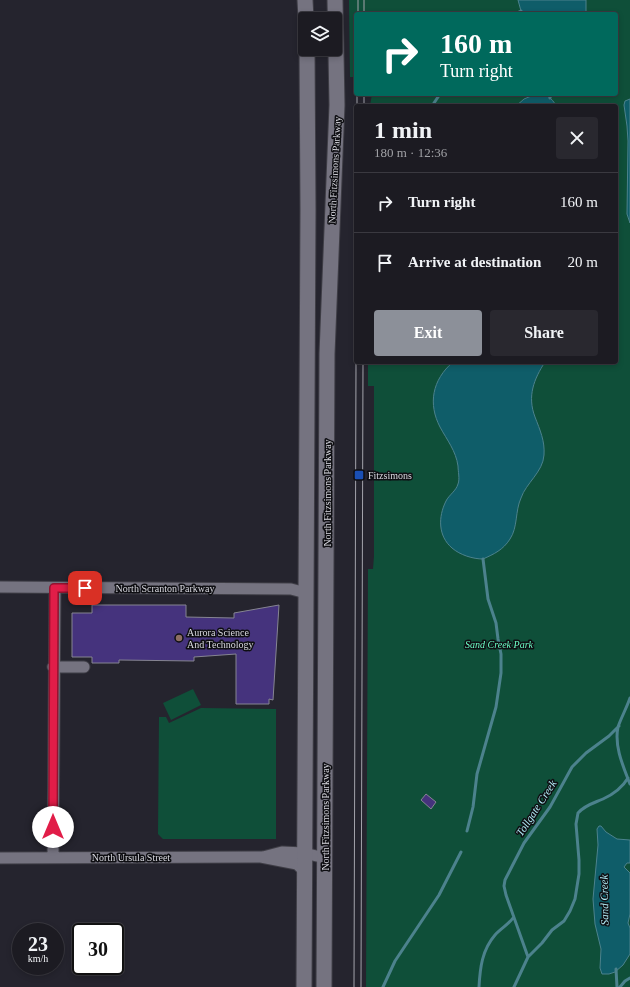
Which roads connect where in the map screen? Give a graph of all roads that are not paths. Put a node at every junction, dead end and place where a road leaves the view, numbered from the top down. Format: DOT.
graph roads {
  1 [pos="305,0"];
  2 [pos="335,0"];
  3 [pos="306,12"];
  4 [pos="307,56"];
  5 [pos="0,587"];
  6 [pos="54,588"];
  7 [pos="306,593"];
  8 [pos="53,667"];
  9 [pos="84,667"];
  10 [pos="304,854"];
  11 [pos="53,857"];
  12 [pos="0,858"];
  13 [pos="263,858"];
  14 [pos="325,858"];
  15 [pos="304,871"];
  16 [pos="304,987"];
  17 [pos="324,987"];
  1 -- 3 [label="main road"];
  2 -- 14 [label="main road, North Fitzsimons Parkway"];
  4 -- 7 [label="main road, North Fitzsimons Parkway"];
  5 -- 6 [label="street, North Scranton Parkway"];
  6 -- 7 [label="street, North Scranton Parkway"];
  6 -- 8 [label="street"];
  7 -- 10 [label="main road, North Fitzsimons Parkway"];
  8 -- 9 [label="street"];
  8 -- 11 [label="street"];
  10 -- 13 [label="street, North Ursula Street"];
  10 -- 14 [label="street, North Ursula Street"];
  10 -- 15 [label="main road, North Fitzsimons Parkway"];
  11 -- 12 [label="street, North Ursula Street"];
  11 -- 13 [label="street, North Ursula Street"];
  13 -- 15 [label="street, North Ursula Street"];
  14 -- 17 [label="main road, North Fitzsimons Parkway"];
  15 -- 16 [label="main road, North Fitzsimons Parkway"];
}
